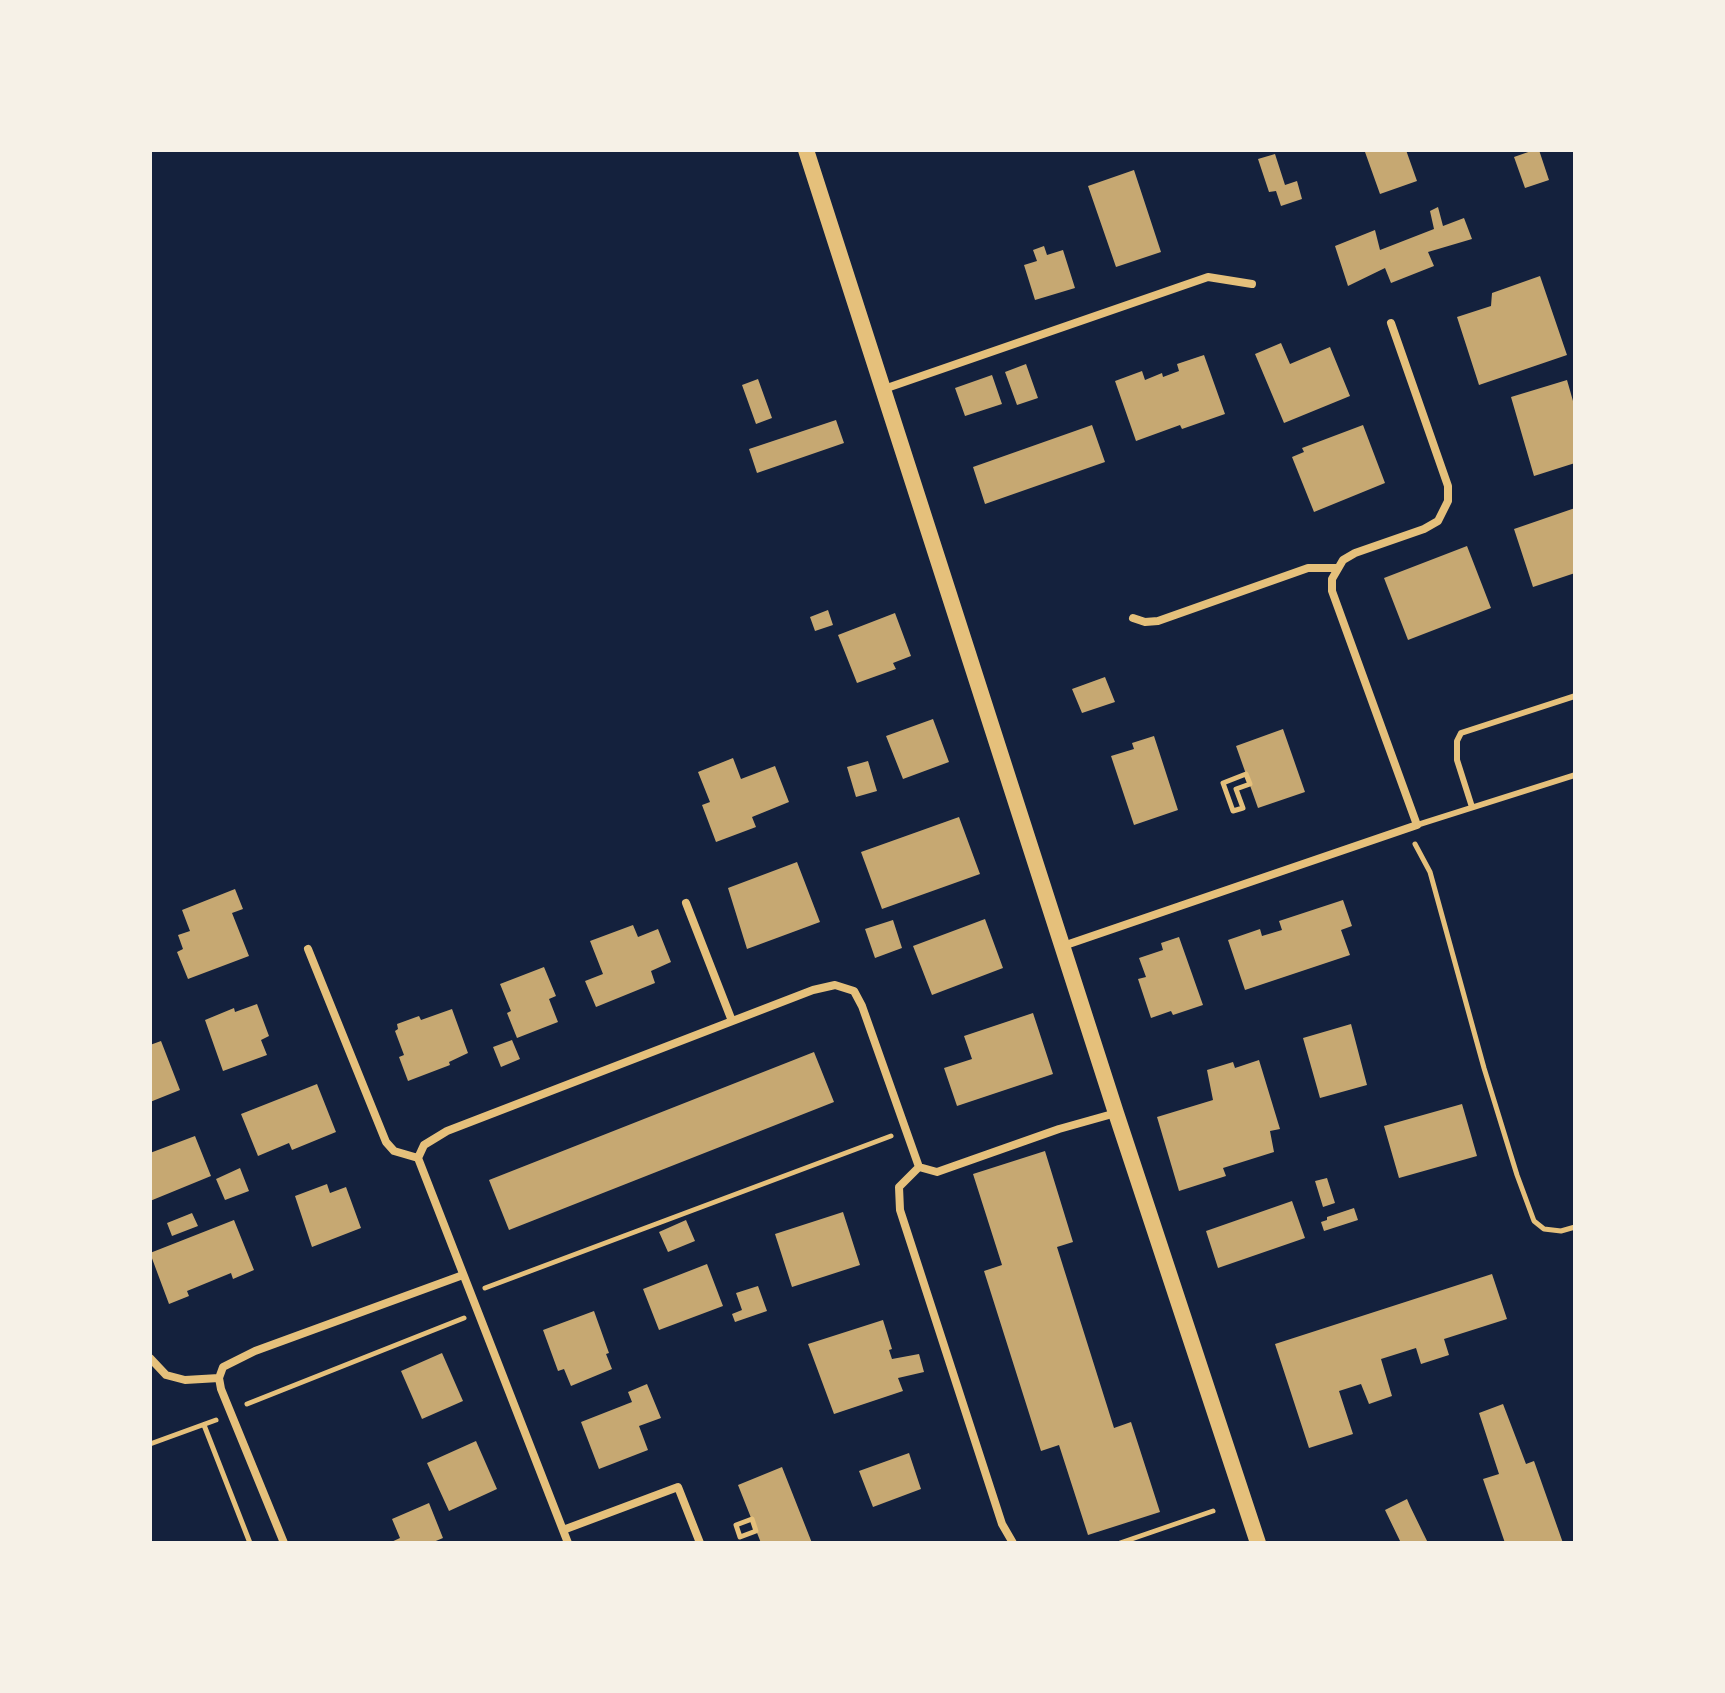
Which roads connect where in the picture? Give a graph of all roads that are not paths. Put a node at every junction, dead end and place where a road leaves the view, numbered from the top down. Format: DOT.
graph roads {
  1 [pos="806,150"];
  2 [pos="1252,284"];
  3 [pos="1391,323"];
  4 [pos="884,389"];
  5 [pos="1336,568"];
  6 [pos="1133,618"];
  7 [pos="1575,696"];
  8 [pos="1575,775"];
  9 [pos="1472,807"];
  10 [pos="1417,825"];
  11 [pos="686,903"];
  12 [pos="1062,946"];
  13 [pos="308,949"];
  14 [pos="732,1021"];
  15 [pos="1116,1113"];
  16 [pos="418,1158"];
  17 [pos="919,1167"];
  18 [pos="463,1275"];
  19 [pos="150,1358"];
  20 [pos="219,1378"];
  21 [pos="563,1530"];
  22 [pos="284,1543"];
  23 [pos="568,1543"];
  24 [pos="700,1543"];
  25 [pos="1013,1543"];
  26 [pos="1258,1543"];
  1 -- 4 [label="main road"];
  2 -- 4 [label="street"];
  3 -- 5 [label="street"];
  4 -- 12 [label="main road"];
  5 -- 6 [label="street"];
  5 -- 10 [label="street"];
  7 -- 9 [label="lane"];
  8 -- 9 [label="lane"];
  9 -- 10 [label="lane"];
  10 -- 12 [label="street"];
  11 -- 14 [label="street"];
  12 -- 15 [label="main road"];
  13 -- 16 [label="street"];
  14 -- 16 [label="street"];
  14 -- 17 [label="street"];
  15 -- 17 [label="street"];
  15 -- 26 [label="main road"];
  16 -- 18 [label="street"];
  17 -- 25 [label="street"];
  18 -- 20 [label="street"];
  18 -- 21 [label="street"];
  19 -- 20 [label="street"];
  20 -- 22 [label="street"];
  21 -- 23 [label="street"];
  21 -- 24 [label="street"];
}
